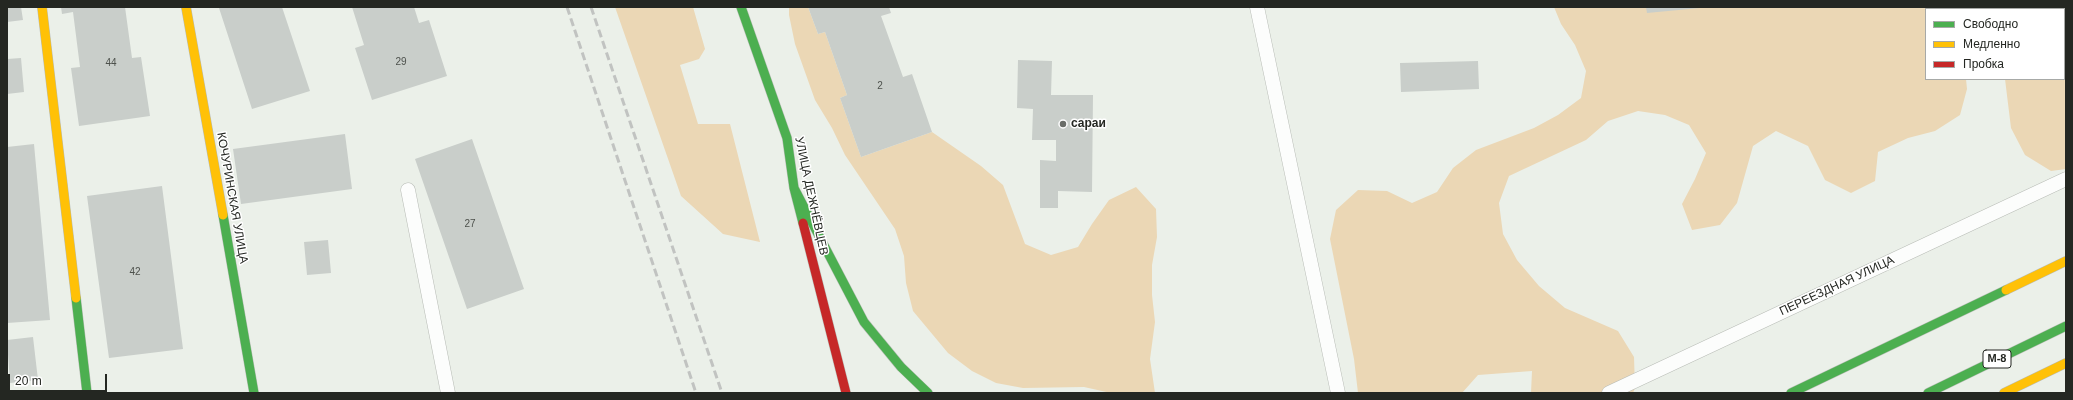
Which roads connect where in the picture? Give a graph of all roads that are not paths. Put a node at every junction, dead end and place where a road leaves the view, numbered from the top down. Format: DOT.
graph roads {
  1 [pos="42,7"];
  2 [pos="186,7"];
  3 [pos="741,7"];
  4 [pos="1257,7"];
  5 [pos="2066,179"];
  6 [pos="794,188"];
  7 [pos="408,190"];
  8 [pos="2066,261"];
  9 [pos="2066,326"];
  10 [pos="2066,363"];
  11 [pos="87,393"];
  12 [pos="254,393"];
  13 [pos="448,393"];
  14 [pos="846,393"];
  15 [pos="928,393"];
  16 [pos="1338,393"];
  17 [pos="1609,393"];
  18 [pos="1791,393"];
  19 [pos="1928,393"];
  20 [pos="2004,393"];
  1 -- 11 [label="main road"];
  2 -- 12 [label="main road, КОЧУРИНСКАЯ УЛИЦА"];
  3 -- 6 [label="main road, УЛИЦА ДЕЖНЁВЦЕВ"];
  4 -- 16 [label="lane"];
  5 -- 17 [label="lane, ПЕРЕЕЗДНАЯ УЛИЦА"];
  6 -- 14 [label="main road, УЛИЦА ДЕЖНЁВЦЕВ"];
  6 -- 15 [label="main road"];
  7 -- 13 [label="lane"];
  8 -- 18 [label="main road"];
  9 -- 19 [label="main road, М-8"];
  10 -- 20 [label="main road"];
}
